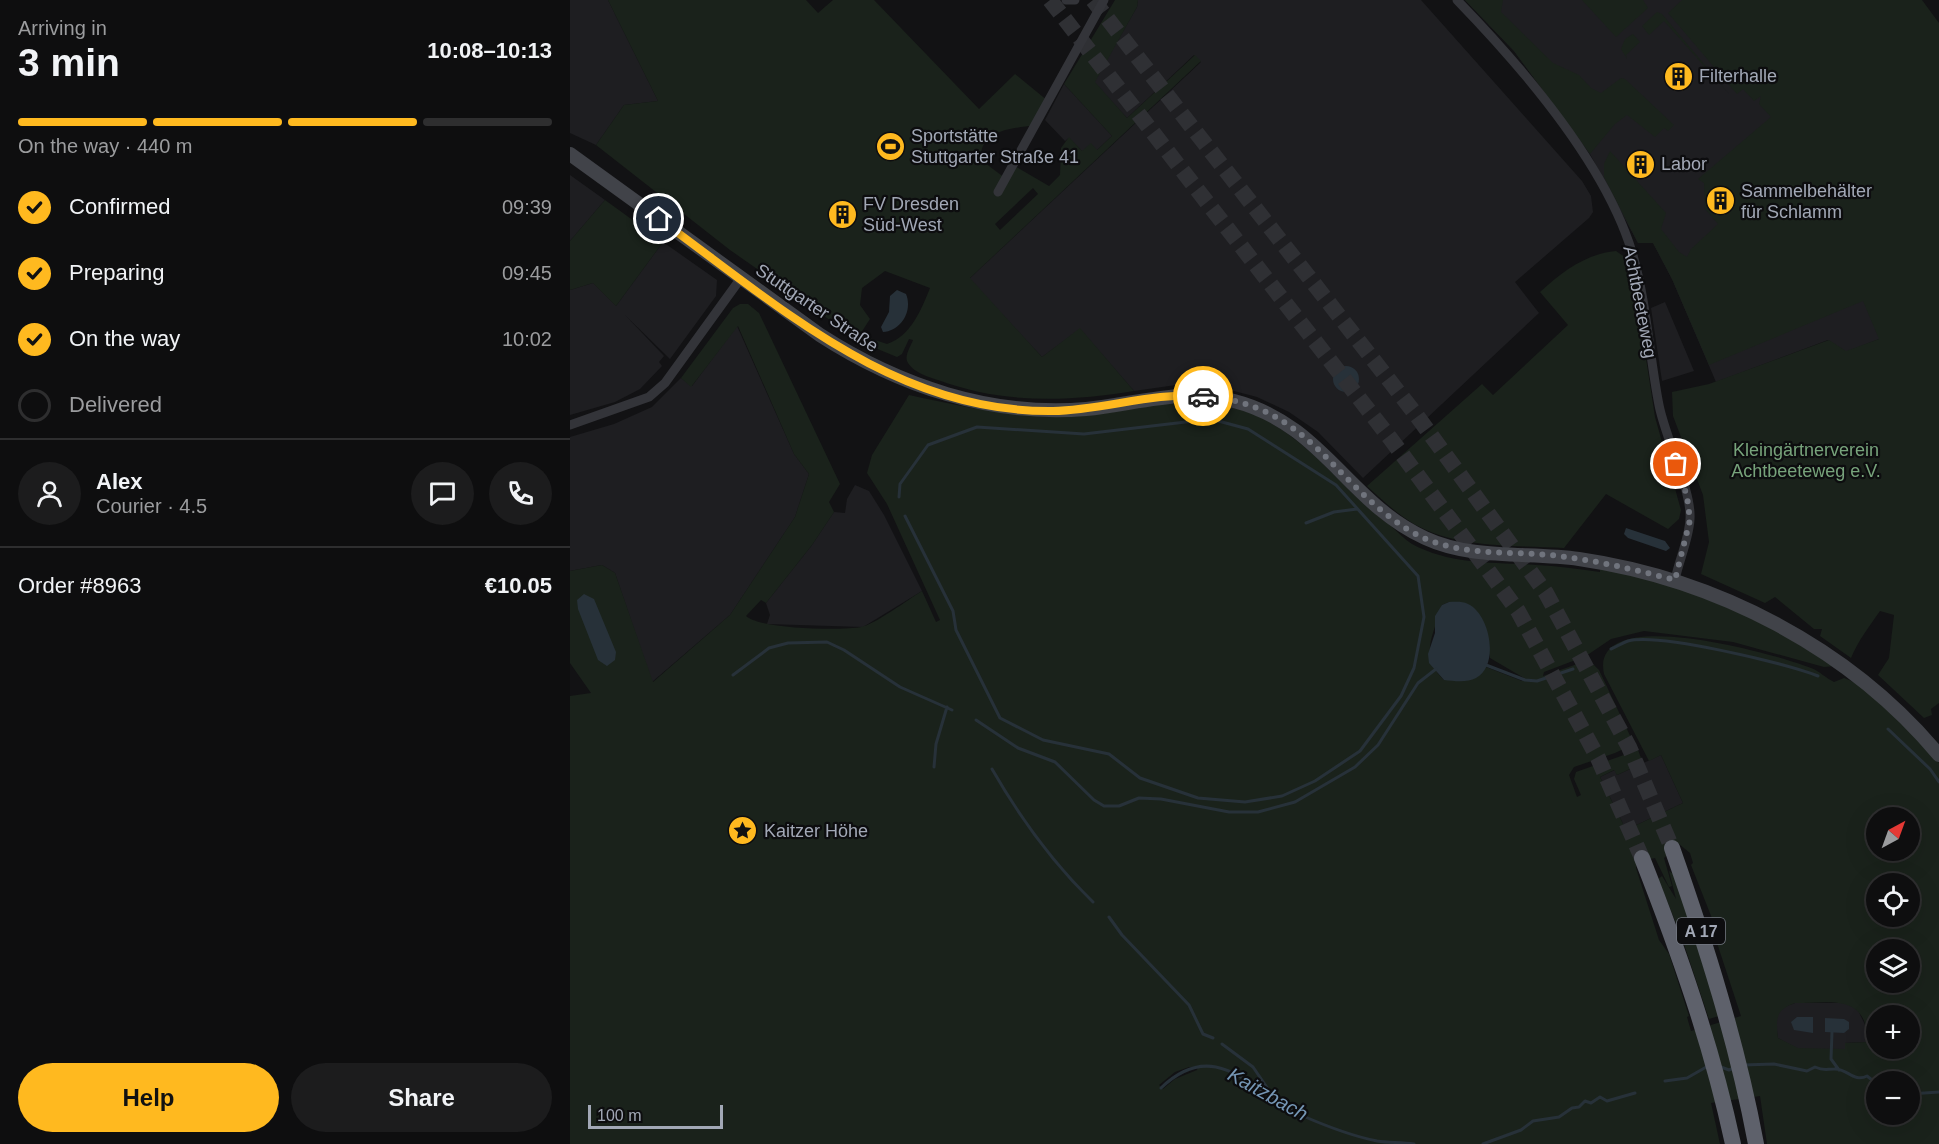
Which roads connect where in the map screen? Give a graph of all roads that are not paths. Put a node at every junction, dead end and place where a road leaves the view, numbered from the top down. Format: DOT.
graph roads {
  1 [pos="1066,0"];
  2 [pos="1075,0"];
  3 [pos="1104,0"];
  4 [pos="1457,0"];
  5 [pos="570,154"];
  6 [pos="998,192"];
  7 [pos="741,278"];
  8 [pos="570,425"];
  9 [pos="1675,580"];
  10 [pos="1939,755"];
  11 [pos="1672,848"];
  12 [pos="1642,858"];
  13 [pos="1733,1144"];
  14 [pos="1756,1144"];
  1 -- 2 [label="street"];
  3 -- 6 [label="street"];
  4 -- 9 [label="street, Achtbeeteweg"];
  5 -- 7 [label="main road, Stuttgarter Straße"];
  7 -- 8 [label="street"];
  7 -- 9 [label="main road, Stuttgarter Straße"];
  9 -- 10 [label="main road, Stuttgarter Straße"];
  11 -- 14 [label="highway, A 17"];
  12 -- 13 [label="highway, A 17"];
}
